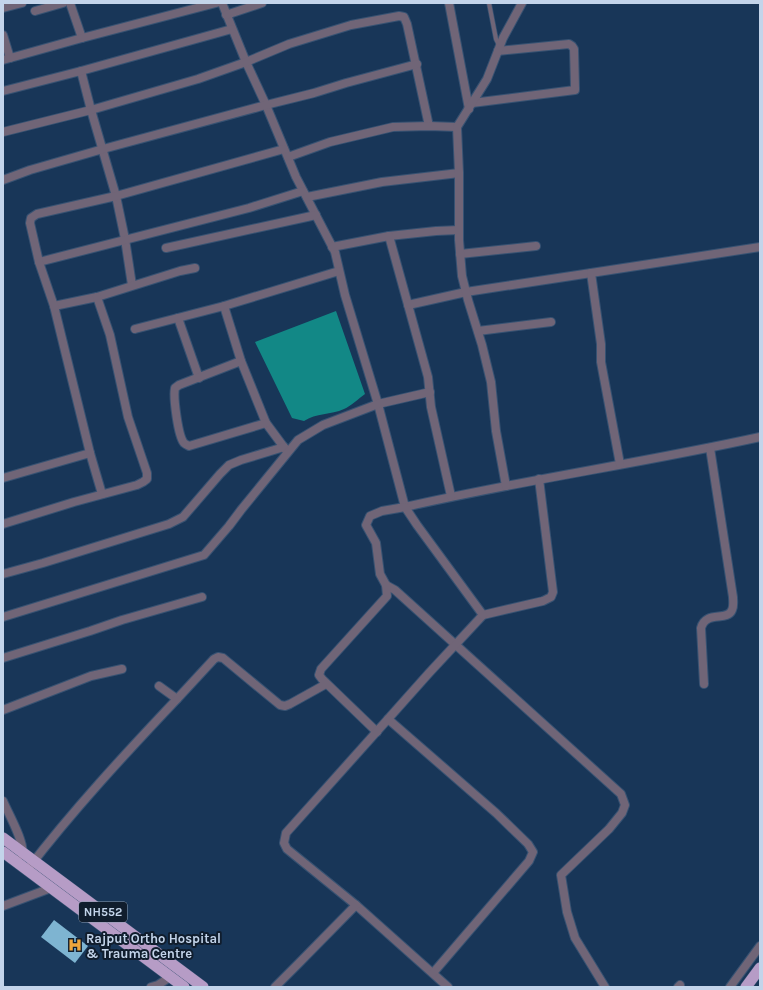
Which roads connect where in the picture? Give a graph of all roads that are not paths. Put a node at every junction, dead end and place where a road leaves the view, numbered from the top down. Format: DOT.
graph roads {
  1 [pos="22,3"];
  2 [pos="63,3"];
  3 [pos="70,3"];
  4 [pos="216,3"];
  5 [pos="222,3"];
  6 [pos="262,3"];
  7 [pos="449,3"];
  8 [pos="489,3"];
  9 [pos="522,3"];
  10 [pos="3,8"];
  11 [pos="35,12"];
  12 [pos="226,15"];
  13 [pos="232,29"];
  14 [pos="3,34"];
  15 [pos="82,38"];
  16 [pos="499,49"];
  17 [pos="6,59"];
  18 [pos="246,62"];
  19 [pos="417,64"];
  20 [pos="81,71"];
  21 [pos="3,91"];
  22 [pos="266,105"];
  23 [pos="470,106"];
  24 [pos="91,110"];
  25 [pos="429,126"];
  26 [pos="457,127"];
  27 [pos="3,132"];
  28 [pos="103,149"];
  29 [pos="286,153"];
  30 [pos="459,173"];
  31 [pos="3,180"];
  32 [pos="305,194"];
  33 [pos="116,196"];
  34 [pos="316,215"];
  35 [pos="459,230"];
  36 [pos="388,236"];
  37 [pos="125,239"];
  38 [pos="536,246"];
  39 [pos="332,247"];
  40 [pos="760,247"];
  41 [pos="166,248"];
  42 [pos="460,254"];
  43 [pos="39,262"];
  44 [pos="195,268"];
  45 [pos="340,271"];
  46 [pos="591,273"];
  47 [pos="132,285"];
  48 [pos="466,292"];
  49 [pos="97,297"];
  50 [pos="408,305"];
  51 [pos="54,306"];
  52 [pos="224,306"];
  53 [pos="178,318"];
  54 [pos="551,322"];
  55 [pos="135,329"];
  56 [pos="478,331"];
  57 [pos="240,361"];
  58 [pos="199,378"];
  59 [pos="430,392"];
  60 [pos="378,404"];
  61 [pos="266,422"];
  62 [pos="760,437"];
  63 [pos="710,448"];
  64 [pos="286,450"];
  65 [pos="90,453"];
  66 [pos="620,464"];
  67 [pos="3,478"];
  68 [pos="539,479"];
  69 [pos="506,486"];
  70 [pos="102,494"];
  71 [pos="450,496"];
  72 [pos="406,507"];
  73 [pos="3,524"];
  74 [pos="3,574"];
  75 [pos="386,585"];
  76 [pos="202,597"];
  77 [pos="483,615"];
  78 [pos="3,617"];
  79 [pos="455,645"];
  80 [pos="3,658"];
  81 [pos="122,668"];
  82 [pos="326,684"];
  83 [pos="704,684"];
  84 [pos="158,686"];
  85 [pos="177,699"];
  86 [pos="3,710"];
  87 [pos="388,719"];
  88 [pos="377,732"];
  89 [pos="3,801"];
  90 [pos="3,838"];
  91 [pos="23,853"];
  92 [pos="4,854"];
  93 [pos="34,861"];
  94 [pos="23,867"];
  95 [pos="51,888"];
  96 [pos="356,905"];
  97 [pos="3,906"];
  98 [pos="760,946"];
  99 [pos="760,968"];
  100 [pos="433,973"];
  101 [pos="170,976"];
  102 [pos="151,987"];
  103 [pos="184,987"];
  104 [pos="203,987"];
  105 [pos="275,987"];
  106 [pos="448,987"];
  107 [pos="605,987"];
  108 [pos="730,987"];
  109 [pos="746,987"];
  1 -- 10 [label="street"];
  2 -- 11 [label="street"];
  3 -- 15 [label="street"];
  4 -- 15 [label="street"];
  5 -- 12 [label="street"];
  6 -- 12 [label="street"];
  7 -- 23 [label="street"];
  8 -- 16 [label="lane"];
  9 -- 16 [label="street"];
  12 -- 13 [label="street"];
  13 -- 18 [label="street"];
  13 -- 20 [label="street"];
  14 -- 17 [label="street"];
  15 -- 17 [label="street"];
  16 -- 23 [label="street"];
  16 -- 23 [label="street"];
  18 -- 19 [label="street"];
  18 -- 22 [label="street"];
  18 -- 24 [label="street"];
  19 -- 22 [label="street"];
  19 -- 25 [label="street"];
  20 -- 21 [label="street"];
  20 -- 24 [label="street"];
  22 -- 28 [label="street"];
  22 -- 29 [label="street"];
  23 -- 26 [label="street"];
  24 -- 27 [label="street"];
  24 -- 28 [label="street"];
  25 -- 26 [label="street"];
  25 -- 29 [label="street"];
  26 -- 30 [label="street"];
  28 -- 31 [label="street"];
  28 -- 33 [label="street"];
  29 -- 32 [label="street"];
  29 -- 33 [label="street"];
  30 -- 32 [label="street"];
  30 -- 35 [label="street"];
  32 -- 34 [label="street"];
  32 -- 37 [label="street"];
  33 -- 37 [label="street"];
  33 -- 43 [label="street"];
  34 -- 39 [label="street"];
  34 -- 41 [label="street"];
  35 -- 36 [label="street"];
  35 -- 42 [label="street"];
  36 -- 39 [label="street"];
  36 -- 50 [label="street"];
  37 -- 43 [label="street"];
  37 -- 47 [label="street"];
  38 -- 42 [label="street"];
  39 -- 45 [label="street"];
  40 -- 46 [label="street"];
  42 -- 48 [label="street"];
  43 -- 51 [label="street"];
  44 -- 47 [label="street"];
  45 -- 52 [label="street"];
  45 -- 60 [label="street"];
  46 -- 48 [label="street"];
  46 -- 66 [label="street"];
  47 -- 49 [label="street"];
  48 -- 50 [label="street"];
  48 -- 56 [label="street"];
  49 -- 51 [label="street"];
  49 -- 70 [label="street"];
  50 -- 59 [label="street"];
  51 -- 65 [label="street"];
  52 -- 53 [label="street"];
  52 -- 57 [label="street"];
  53 -- 55 [label="street"];
  53 -- 58 [label="street"];
  54 -- 56 [label="street"];
  56 -- 69 [label="street"];
  57 -- 58 [label="street"];
  57 -- 61 [label="street"];
  58 -- 61 [label="street"];
  59 -- 60 [label="street"];
  59 -- 71 [label="street"];
  60 -- 64 [label="street"];
  60 -- 72 [label="street"];
  61 -- 64 [label="street"];
  62 -- 63 [label="street"];
  63 -- 66 [label="street"];
  63 -- 83 [label="street"];
  64 -- 74 [label="street"];
  64 -- 78 [label="street"];
  65 -- 67 [label="street"];
  65 -- 70 [label="street"];
  66 -- 68 [label="street"];
  68 -- 69 [label="street"];
  68 -- 77 [label="street"];
  69 -- 71 [label="street"];
  70 -- 73 [label="street"];
  71 -- 72 [label="street"];
  72 -- 75 [label="street"];
  72 -- 77 [label="street"];
  75 -- 79 [label="street"];
  75 -- 82 [label="street"];
  76 -- 80 [label="street"];
  77 -- 79 [label="street"];
  79 -- 87 [label="street"];
  79 -- 107 [label="street"];
  81 -- 86 [label="street"];
  82 -- 85 [label="street"];
  82 -- 88 [label="street"];
  84 -- 85 [label="street"];
  85 -- 93 [label="street"];
  87 -- 88 [label="street"];
  87 -- 100 [label="street"];
  88 -- 96 [label="street"];
  89 -- 91 [label="street"];
  90 -- 91 [label="highway, NH552"];
  91 -- 93 [label="highway, NH552"];
  91 -- 94 [label="street"];
  92 -- 94 [label="highway, NH552"];
  93 -- 94 [label="street"];
  93 -- 104 [label="highway, NH552"];
  94 -- 95 [label="highway, NH552"];
  95 -- 97 [label="street"];
  95 -- 101 [label="highway, NH552"];
  96 -- 100 [label="street"];
  96 -- 105 [label="street"];
  98 -- 108 [label="street"];
  99 -- 109 [label="highway"];
  100 -- 106 [label="street"];
  101 -- 102 [label="street"];
  101 -- 103 [label="highway, NH552"];
}
